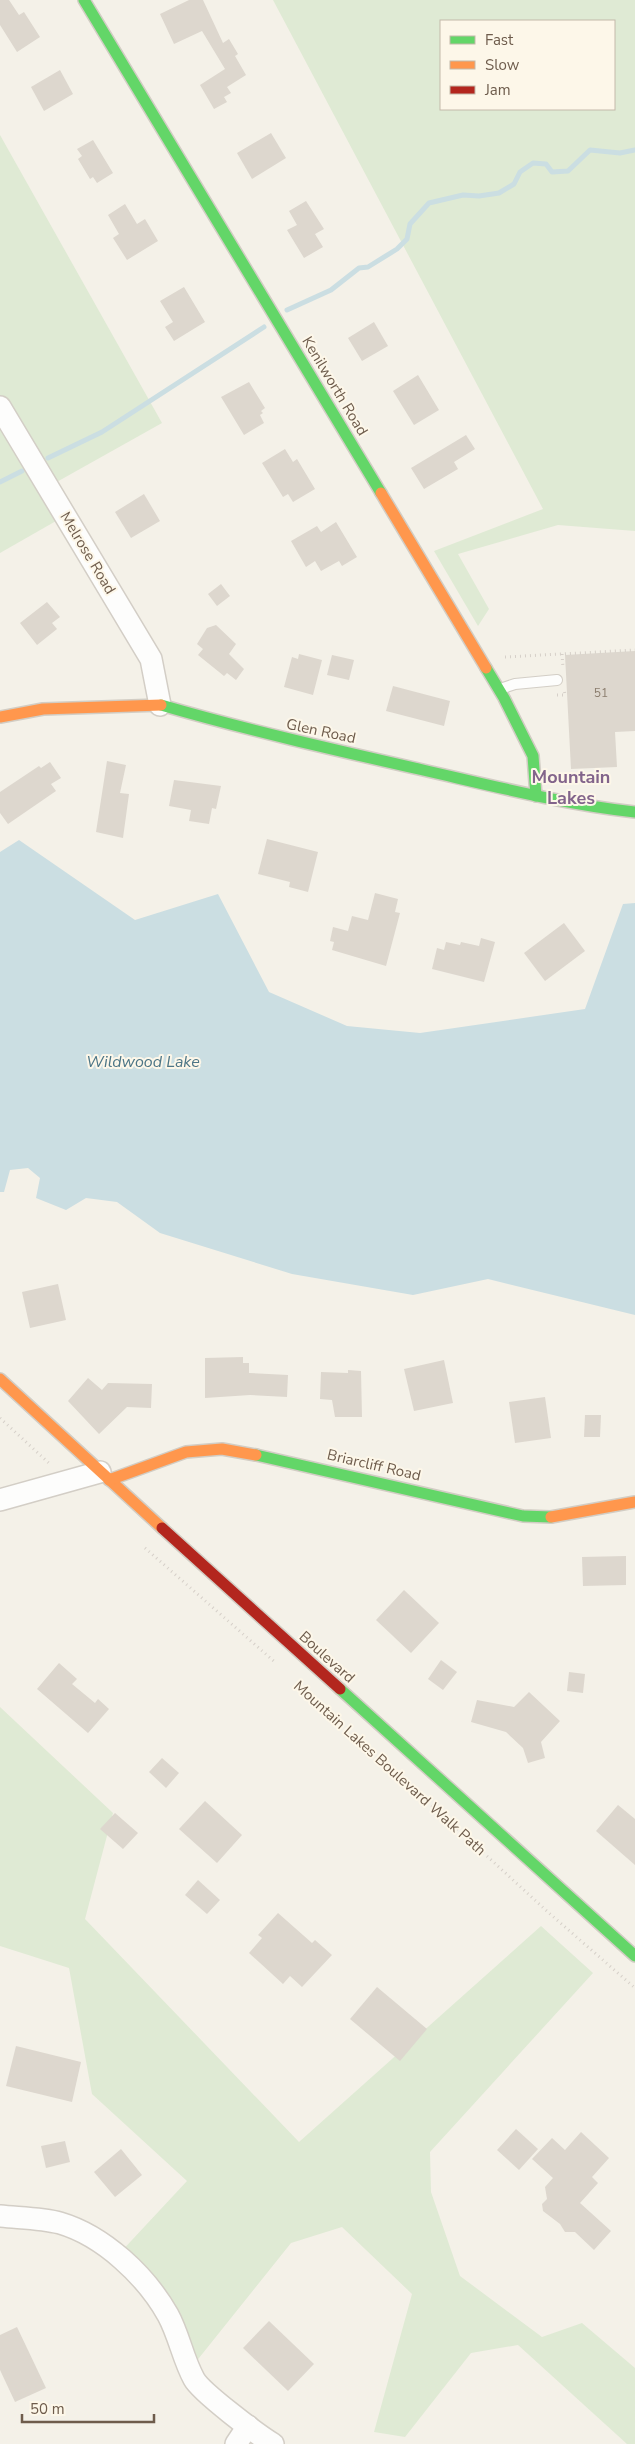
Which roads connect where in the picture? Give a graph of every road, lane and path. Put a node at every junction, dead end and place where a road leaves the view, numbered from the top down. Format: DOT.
graph roads {
  1 [pos="84,0"];
  2 [pos="0,407"];
  3 [pos="635,650"];
  4 [pos="502,657"];
  5 [pos="557,680"];
  6 [pos="499,689"];
  7 [pos="160,705"];
  8 [pos="0,717"];
  9 [pos="536,796"];
  10 [pos="635,812"];
  11 [pos="0,1379"];
  12 [pos="0,1418"];
  13 [pos="54,1468"];
  14 [pos="105,1476"];
  15 [pos="0,1500"];
  16 [pos="635,1502"];
  17 [pos="145,1548"];
  18 [pos="282,1669"];
  19 [pos="422,1796"];
  20 [pos="635,1956"];
  21 [pos="635,1988"];
  22 [pos="0,2216"];
  23 [pos="248,2426"];
  24 [pos="236,2444"];
  25 [pos="273,2444"];
  1 -- 6 [label="street, Kenilworth Road"];
  2 -- 7 [label="street, Melrose Road"];
  3 -- 4 [label="path"];
  5 -- 6 [label="lane"];
  6 -- 9 [label="street, Kenilworth Road"];
  7 -- 8 [label="street, Glen Road"];
  7 -- 9 [label="street, Glen Road"];
  9 -- 10 [label="street, Glen Road"];
  11 -- 14 [label="street, Boulevard"];
  12 -- 13 [label="path"];
  14 -- 15 [label="street"];
  14 -- 16 [label="street, Briarcliff Road"];
  14 -- 20 [label="street, Boulevard"];
  17 -- 18 [label="path, Mountain Lakes Boulevard Walk Path"];
  19 -- 21 [label="path, Mountain Lakes Boulevard Walk Path"];
  22 -- 23 [label="street"];
  23 -- 24 [label="street"];
  23 -- 25 [label="street"];
}
